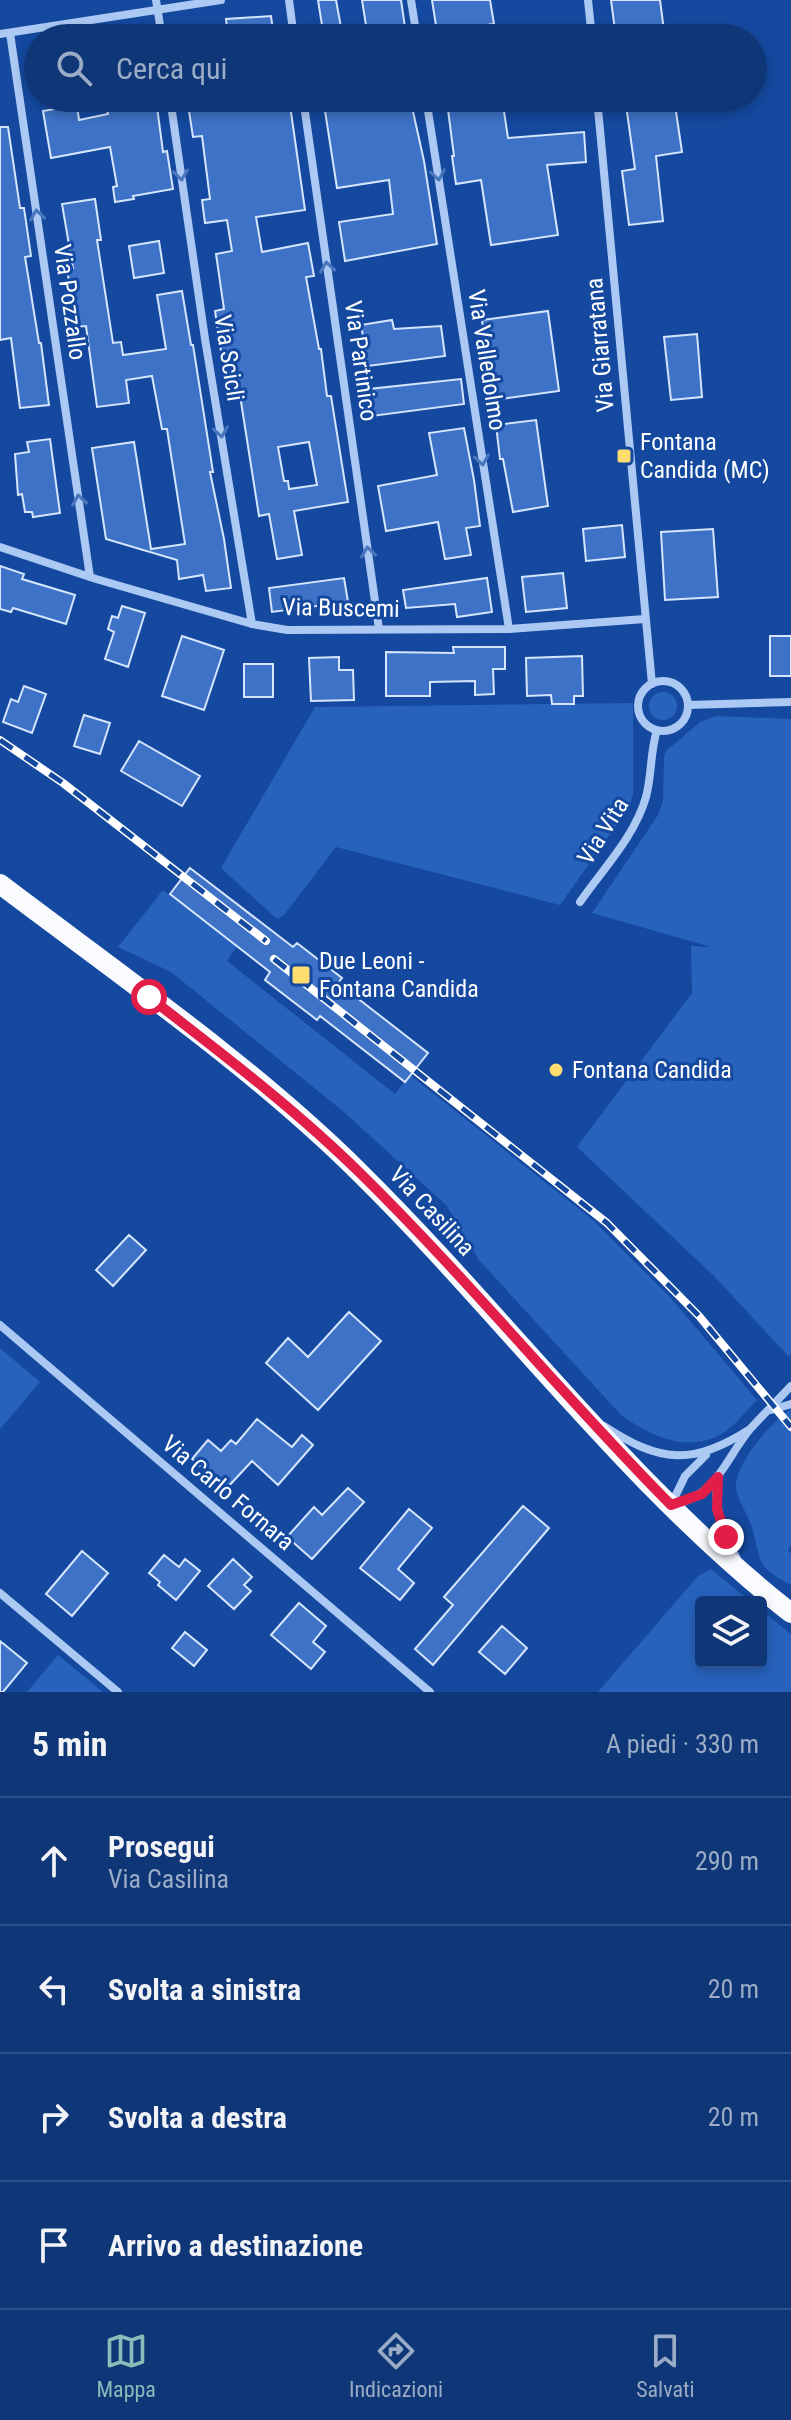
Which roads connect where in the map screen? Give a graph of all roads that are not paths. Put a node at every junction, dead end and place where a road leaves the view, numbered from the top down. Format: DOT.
graph roads {
  1 [pos="221,0"];
  2 [pos="289,0"];
  3 [pos="411,0"];
  4 [pos="588,0"];
  5 [pos="157,5"];
  6 [pos="57,24"];
  7 [pos="292,24"];
  8 [pos="415,24"];
  9 [pos="591,24"];
  10 [pos="5,34"];
  11 [pos="172,112"];
  12 [pos="305,112"];
  13 [pos="428,112"];
  14 [pos="598,112"];
  15 [pos="0,547"];
  16 [pos="90,577"];
  17 [pos="645,619"];
  18 [pos="252,624"];
  19 [pos="379,629"];
  20 [pos="509,629"];
  21 [pos="652,684"];
  22 [pos="791,702"];
  23 [pos="688,705"];
  24 [pos="657,730"];
  25 [pos="0,884"];
  26 [pos="580,902"];
  27 [pos="0,1325"];
  28 [pos="791,1386"];
  29 [pos="791,1404"];
  30 [pos="574,1405"];
  31 [pos="767,1412"];
  32 [pos="750,1429"];
  33 [pos="710,1452"];
  34 [pos="718,1477"];
  35 [pos="671,1505"];
  36 [pos="744,1575"];
  37 [pos="0,1593"];
  38 [pos="791,1613"];
  39 [pos="118,1692"];
  40 [pos="430,1692"];
  1 -- 5 [label="street"];
  2 -- 7 [label="street"];
  3 -- 8 [label="street"];
  4 -- 9 [label="street"];
  5 -- 6 [label="street"];
  16 -- 10 [label="street, Via Pozzallo, one-way"];
  11 -- 18 [label="street, Via Scicli, one-way"];
  19 -- 12 [label="street, Via Partinico, one-way"];
  13 -- 20 [label="street, Via Valledolmo, one-way"];
  14 -- 17 [label="street, Via Giarratana"];
  15 -- 16 [label="street, Via Buscemi"];
  16 -- 18 [label="street, Via Buscemi"];
  17 -- 20 [label="street, Via Buscemi"];
  17 -- 21 [label="street, Via Giarratana"];
  18 -- 19 [label="street, Via Buscemi"];
  19 -- 20 [label="street, Via Buscemi"];
  21 -- 23 [label="street"];
  21 -- 24 [label="street"];
  22 -- 23 [label="street"];
  23 -- 24 [label="street"];
  24 -- 26 [label="street, Via Vita"];
  25 -- 30 [label="main road, Via Casilina"];
  27 -- 40 [label="street, Via Carlo Fornara"];
  28 -- 31 [label="street"];
  29 -- 31 [label="street"];
  30 -- 33 [label="street"];
  30 -- 35 [label="main road, Via Casilina"];
  31 -- 32 [label="street"];
  32 -- 33 [label="street"];
  32 -- 34 [label="street"];
  33 -- 35 [label="street"];
  34 -- 35 [label="street"];
  34 -- 36 [label="street"];
  35 -- 36 [label="main road, Via Casilina"];
  36 -- 38 [label="main road, Via Casilina"];
  37 -- 39 [label="street"];
}
